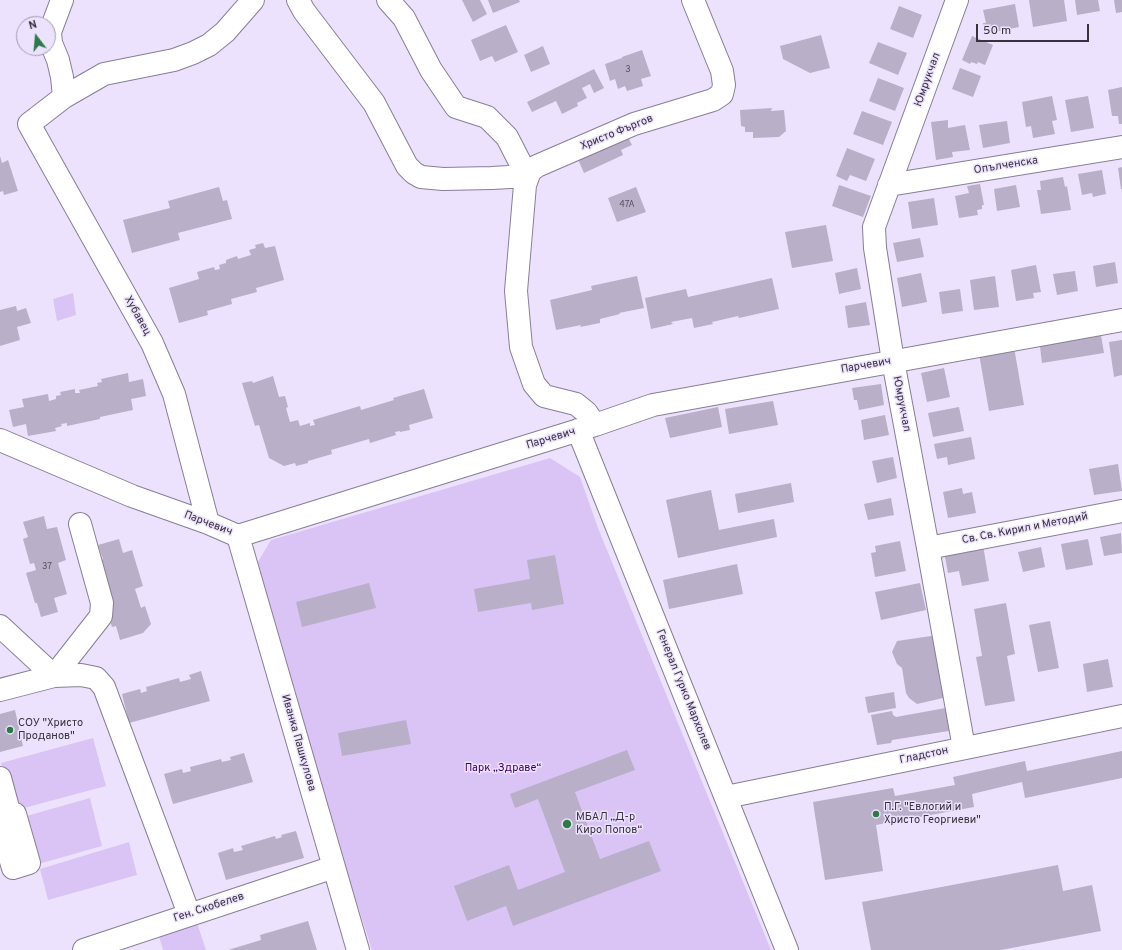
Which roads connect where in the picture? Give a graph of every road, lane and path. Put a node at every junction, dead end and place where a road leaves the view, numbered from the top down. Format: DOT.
graph roads {
  1 [pos="62,0"];
  2 [pos="253,0"];
  3 [pos="298,0"];
  4 [pos="388,0"];
  5 [pos="693,0"];
  6 [pos="957,0"];
  7 [pos="64,97"];
  8 [pos="1122,147"];
  9 [pos="527,176"];
  10 [pos="889,184"];
  11 [pos="1122,320"];
  12 [pos="893,361"];
  13 [pos="587,428"];
  14 [pos="0,440"];
  15 [pos="1122,511"];
  16 [pos="208,523"];
  17 [pos="80,524"];
  18 [pos="238,536"];
  19 [pos="928,548"];
  20 [pos="2,629"];
  21 [pos="54,676"];
  22 [pos="0,690"];
  23 [pos="1122,716"];
  24 [pos="964,748"];
  25 [pos="0,778"];
  26 [pos="726,797"];
  27 [pos="0,824"];
  28 [pos="334,867"];
  29 [pos="189,914"];
  30 [pos="84,950"];
  31 [pos="358,950"];
  32 [pos="787,950"];
  1 -- 7 [label="street"];
  2 -- 7 [label="street"];
  3 -- 9 [label="street"];
  4 -- 9 [label="street"];
  5 -- 9 [label="street, Христо Фъргов"];
  6 -- 10 [label="street, Юмрукчал"];
  7 -- 16 [label="street, Хубавец"];
  8 -- 10 [label="street, Опълченска"];
  9 -- 13 [label="street, Генерал Гурко Мархолев"];
  10 -- 12 [label="street, Юмрукчал"];
  11 -- 12 [label="street, Парчевич"];
  12 -- 13 [label="street, Парчевич"];
  12 -- 19 [label="street, Юмрукчал"];
  13 -- 18 [label="street, Парчевич"];
  13 -- 26 [label="street, Генерал Гурко Мархолев"];
  14 -- 16 [label="street, Парчевич"];
  15 -- 19 [label="street, Св. Св. Кирил и Методий"];
  16 -- 18 [label="street, Парчевич"];
  17 -- 21 [label="street"];
  18 -- 28 [label="street, Иванка Пашкулова"];
  19 -- 24 [label="street, Юмрукчал"];
  20 -- 21 [label="street"];
  21 -- 22 [label="street"];
  21 -- 29 [label="street"];
  23 -- 24 [label="street, Гладстон"];
  24 -- 26 [label="street, Гладстон"];
  25 -- 27 [label="street"];
  26 -- 32 [label="street, Генерал Гурко Мархолев"];
  28 -- 29 [label="street, Ген. Скобелев"];
  28 -- 31 [label="street, Иванка Пашкулова"];
  29 -- 30 [label="street, Ген. Скобелев"];
}
